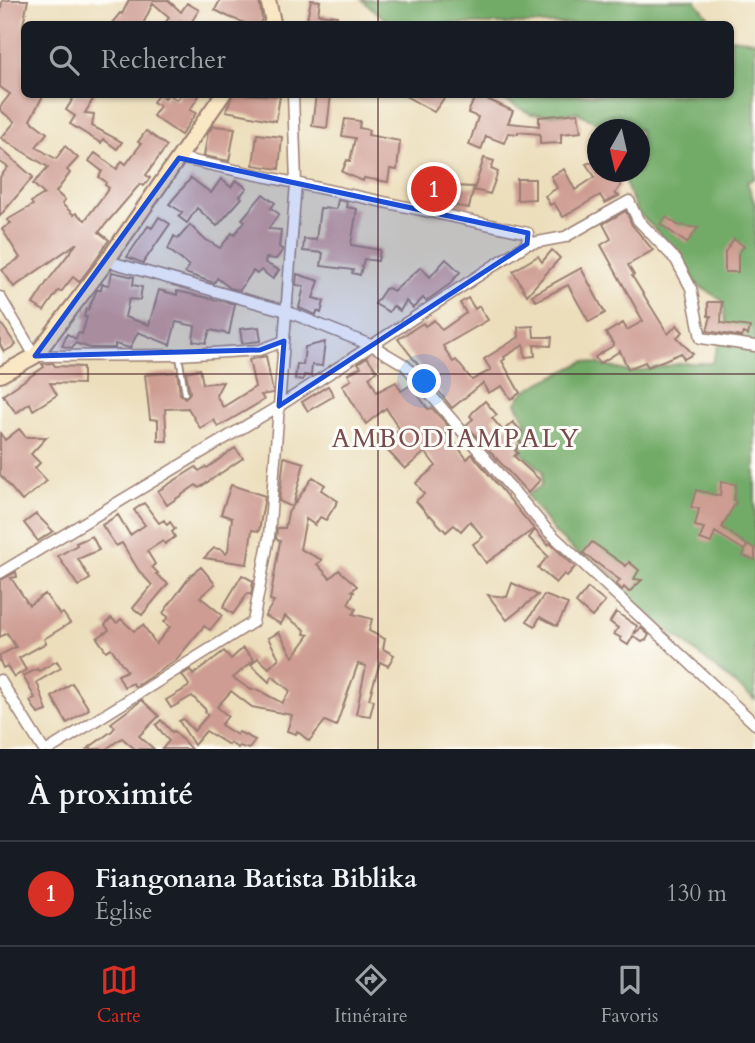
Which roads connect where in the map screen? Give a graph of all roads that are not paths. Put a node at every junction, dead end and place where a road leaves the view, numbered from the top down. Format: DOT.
graph roads {
  1 [pos="268,0"];
  2 [pos="272,21"];
  3 [pos="220,98"];
  4 [pos="293,98"];
  5 [pos="179,158"];
  6 [pos="296,183"];
  7 [pos="527,244"];
  8 [pos="107,261"];
  9 [pos="0,297"];
  10 [pos="286,311"];
  11 [pos="284,341"];
  12 [pos="373,346"];
  13 [pos="755,346"];
  14 [pos="179,355"];
  15 [pos="35,356"];
  16 [pos="0,375"];
  17 [pos="185,393"];
  18 [pos="279,406"];
  19 [pos="0,573"];
  20 [pos="0,680"];
  21 [pos="755,724"];
  22 [pos="43,749"];
  23 [pos="50,749"];
  1 -- 2 [label="street"];
  3 -- 5 [label="street"];
  4 -- 6 [label="street"];
  5 -- 6 [label="street"];
  5 -- 8 [label="street"];
  6 -- 7 [label="street"];
  6 -- 10 [label="street"];
  7 -- 12 [label="street"];
  7 -- 13 [label="street"];
  8 -- 10 [label="street"];
  8 -- 15 [label="street"];
  9 -- 15 [label="street"];
  10 -- 11 [label="street"];
  10 -- 12 [label="street"];
  11 -- 14 [label="street"];
  11 -- 18 [label="street"];
  12 -- 18 [label="street"];
  12 -- 21 [label="street"];
  14 -- 15 [label="street"];
  14 -- 17 [label="lane"];
  15 -- 16 [label="street"];
  18 -- 19 [label="street"];
  18 -- 23 [label="street"];
  20 -- 22 [label="street"];
}
